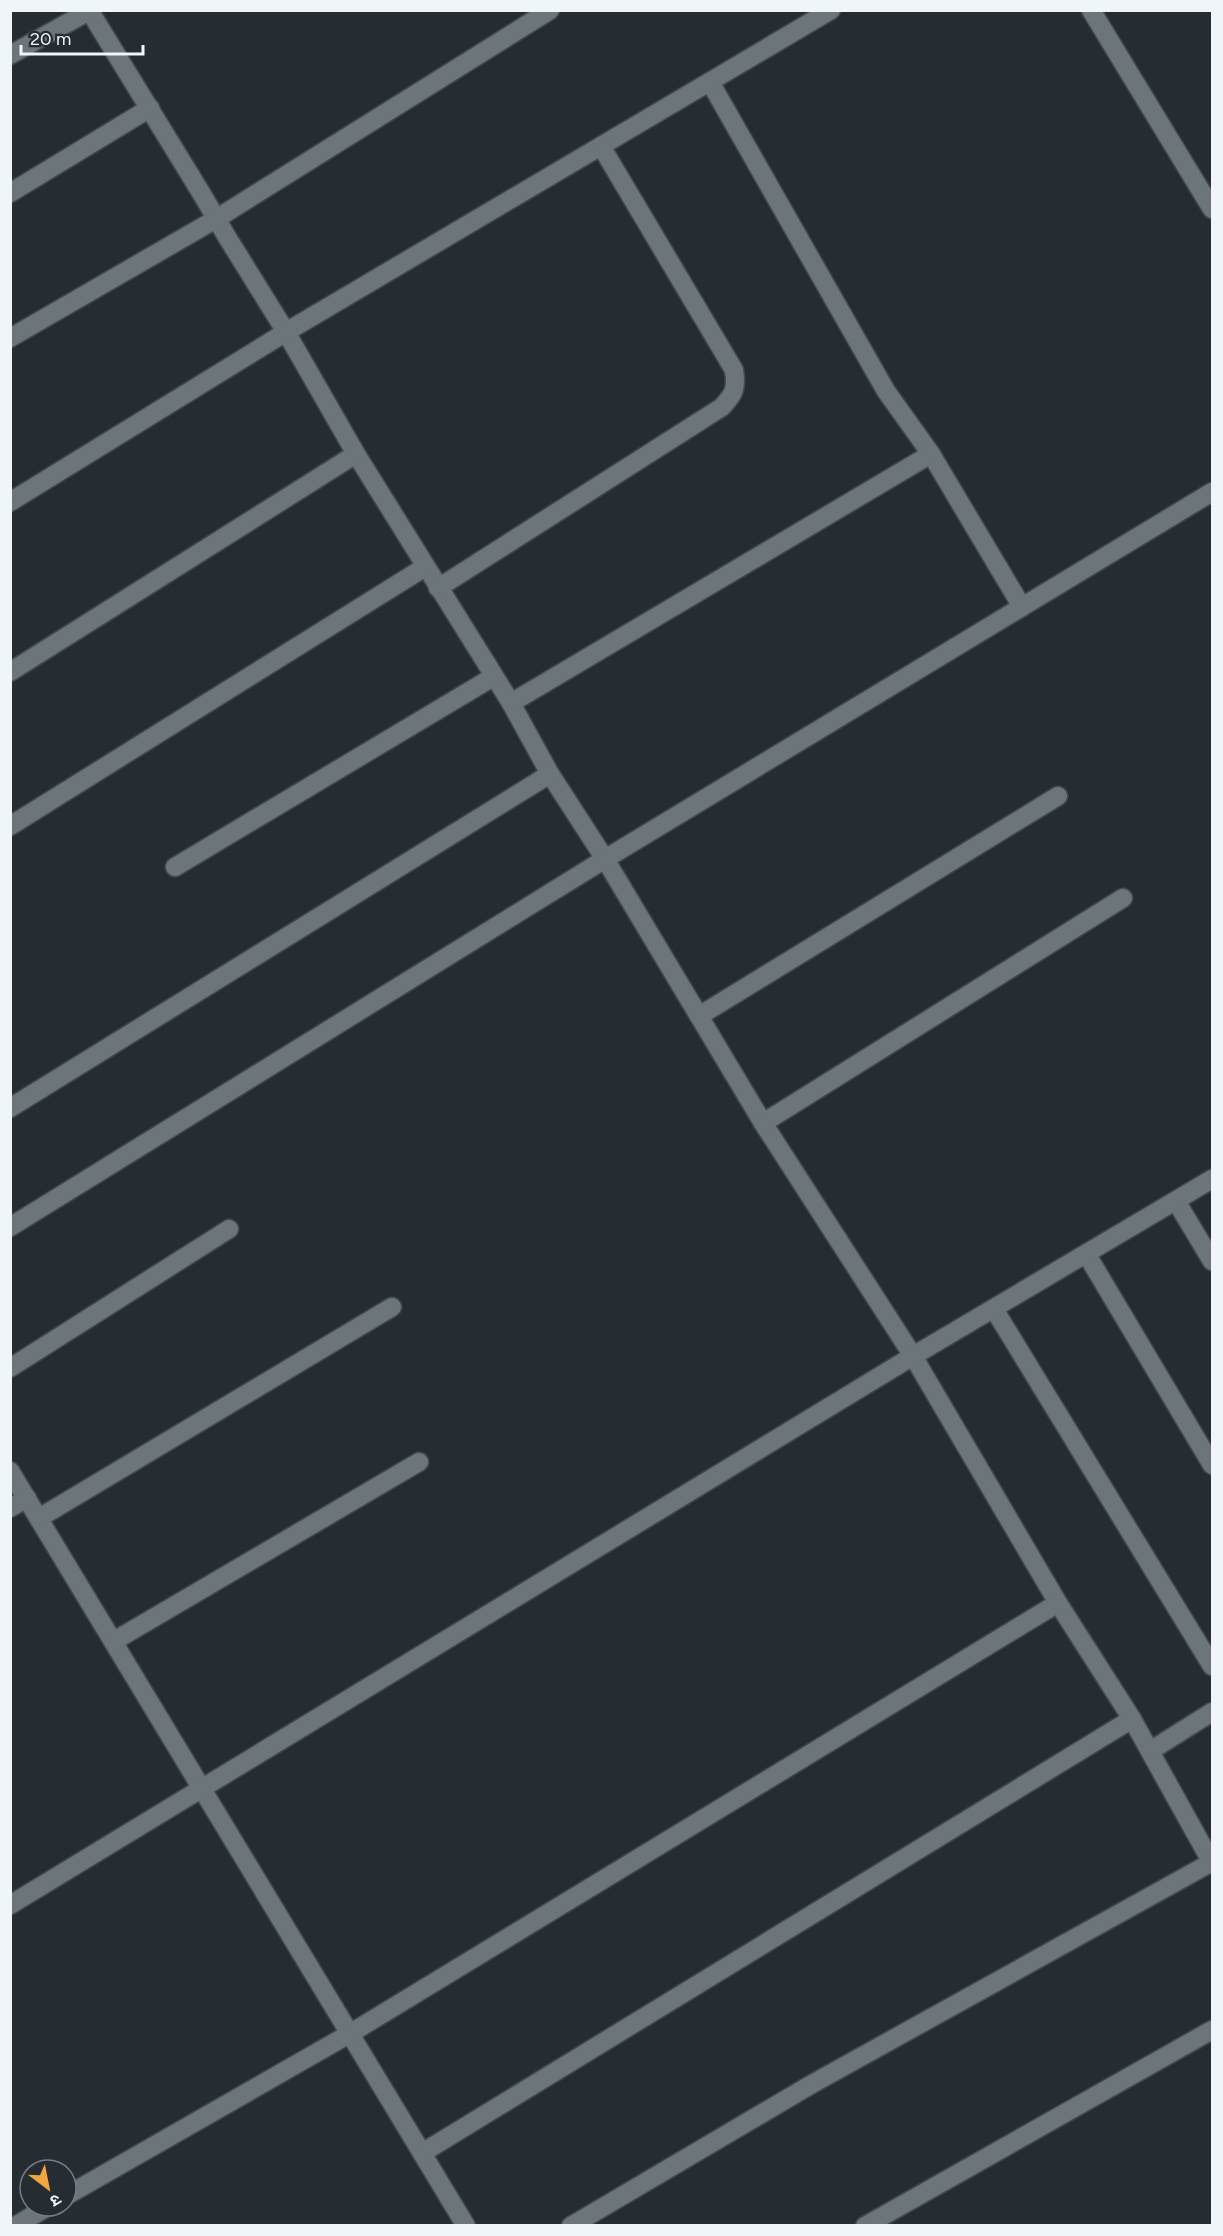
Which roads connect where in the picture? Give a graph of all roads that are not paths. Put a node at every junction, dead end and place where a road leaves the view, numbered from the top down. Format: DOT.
graph roads {
  1 [pos="550,10"];
  2 [pos="831,10"];
  3 [pos="1092,10"];
  4 [pos="89,11"];
  5 [pos="10,55"];
  6 [pos="710,82"];
  7 [pos="150,108"];
  8 [pos="601,146"];
  9 [pos="10,193"];
  10 [pos="1212,209"];
  11 [pos="216,219"];
  12 [pos="286,332"];
  13 [pos="10,338"];
  14 [pos="356,454"];
  15 [pos="931,454"];
  16 [pos="1212,492"];
  17 [pos="10,502"];
  18 [pos="425,567"];
  19 [pos="438,588"];
  20 [pos="1022,607"];
  21 [pos="10,672"];
  22 [pos="493,677"];
  23 [pos="511,703"];
  24 [pos="550,774"];
  25 [pos="1059,796"];
  26 [pos="10,826"];
  27 [pos="604,859"];
  28 [pos="175,867"];
  29 [pos="1123,898"];
  30 [pos="699,1016"];
  31 [pos="10,1108"];
  32 [pos="763,1123"];
  33 [pos="1212,1179"];
  34 [pos="1176,1201"];
  35 [pos="10,1227"];
  36 [pos="229,1229"];
  37 [pos="1087,1255"];
  38 [pos="1212,1261"];
  39 [pos="392,1307"];
  40 [pos="994,1309"];
  41 [pos="913,1356"];
  42 [pos="10,1368"];
  43 [pos="419,1462"];
  44 [pos="1212,1465"];
  45 [pos="10,1471"];
  46 [pos="27,1498"];
  47 [pos="10,1508"];
  48 [pos="39,1518"];
  49 [pos="1058,1603"];
  50 [pos="114,1641"];
  51 [pos="1212,1666"];
  52 [pos="1212,1712"];
  53 [pos="1132,1719"];
  54 [pos="1150,1751"];
  55 [pos="202,1787"];
  56 [pos="1212,1863"];
  57 [pos="10,1905"];
  58 [pos="1212,2030"];
  59 [pos="351,2033"];
  60 [pos="422,2153"];
  61 [pos="78,2189"];
  62 [pos="29,2218"];
  63 [pos="15,2226"];
  64 [pos="466,2226"];
  65 [pos="571,2226"];
  66 [pos="865,2226"];
  1 -- 11 [label="street"];
  2 -- 6 [label="street"];
  3 -- 10 [label="street"];
  4 -- 5 [label="street"];
  4 -- 7 [label="street"];
  6 -- 8 [label="street"];
  6 -- 15 [label="street"];
  7 -- 9 [label="street"];
  7 -- 11 [label="street"];
  8 -- 12 [label="street"];
  8 -- 19 [label="street"];
  11 -- 12 [label="street"];
  11 -- 13 [label="street"];
  12 -- 14 [label="street"];
  12 -- 17 [label="street"];
  14 -- 18 [label="street"];
  14 -- 21 [label="street"];
  15 -- 20 [label="street"];
  15 -- 23 [label="street"];
  16 -- 20 [label="street"];
  18 -- 19 [label="street"];
  18 -- 26 [label="street"];
  19 -- 22 [label="street"];
  20 -- 27 [label="street"];
  22 -- 23 [label="street"];
  22 -- 28 [label="street"];
  23 -- 24 [label="street"];
  24 -- 27 [label="street"];
  24 -- 31 [label="street"];
  25 -- 30 [label="street"];
  27 -- 30 [label="street"];
  27 -- 35 [label="street"];
  29 -- 32 [label="street"];
  30 -- 32 [label="street"];
  32 -- 41 [label="street"];
  33 -- 34 [label="street"];
  34 -- 37 [label="street"];
  34 -- 38 [label="street"];
  36 -- 42 [label="street"];
  37 -- 40 [label="street"];
  37 -- 44 [label="street"];
  39 -- 48 [label="street"];
  40 -- 41 [label="street"];
  40 -- 51 [label="street"];
  41 -- 49 [label="street"];
  41 -- 55 [label="street"];
  43 -- 50 [label="street"];
  45 -- 46 [label="street"];
  46 -- 47 [label="street"];
  46 -- 48 [label="street"];
  48 -- 50 [label="street"];
  49 -- 53 [label="street"];
  49 -- 59 [label="street"];
  50 -- 55 [label="street"];
  52 -- 54 [label="street"];
  53 -- 54 [label="street"];
  53 -- 60 [label="street"];
  54 -- 56 [label="street"];
  55 -- 57 [label="street"];
  55 -- 59 [label="street"];
  56 -- 65 [label="street"];
  58 -- 66 [label="street"];
  59 -- 60 [label="street"];
  59 -- 61 [label="street"];
  60 -- 64 [label="street"];
  62 -- 63 [label="street"];
}
